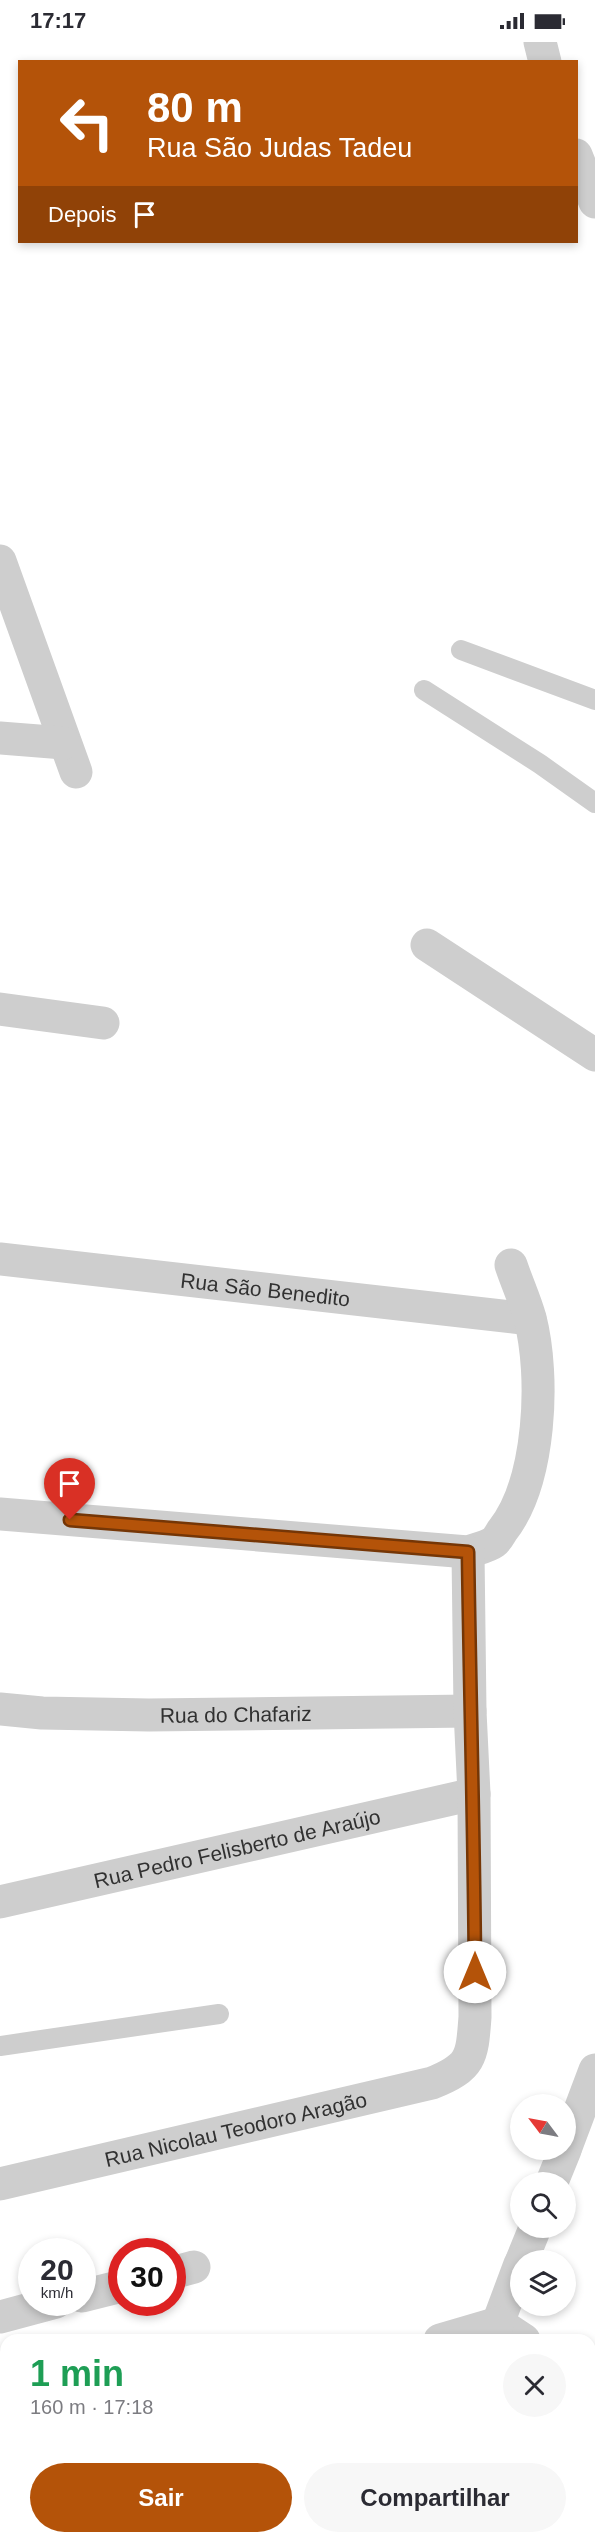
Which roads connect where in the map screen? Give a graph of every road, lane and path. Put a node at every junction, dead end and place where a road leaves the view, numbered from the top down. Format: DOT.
graph roads {
  1 [pos="540,42"];
  2 [pos="544,60"];
  3 [pos="578,160"];
  4 [pos="595,202"];
  5 [pos="0,561"];
  6 [pos="461,650"];
  7 [pos="424,690"];
  8 [pos="595,700"];
  9 [pos="0,738"];
  10 [pos="595,803"];
  11 [pos="427,945"];
  12 [pos="0,1009"];
  13 [pos="103,1023"];
  14 [pos="595,1055"];
  15 [pos="0,1259"];
  16 [pos="511,1265"];
  17 [pos="530,1319"];
  18 [pos="0,1514"];
  19 [pos="468,1552"];
  20 [pos="0,1709"];
  21 [pos="470,1711"];
  22 [pos="474,1794"];
  23 [pos="0,1902"];
  24 [pos="219,2014"];
  25 [pos="0,2046"];
  26 [pos="595,2070"];
  27 [pos="576,2119"];
  28 [pos="0,2184"];
  29 [pos="18,2312"];
  30 [pos="513,2316"];
  31 [pos="0,2317"];
  32 [pos="511,2332"];
  33 [pos="493,2334"];
  1 -- 2 [label="street"];
  3 -- 4 [label="street"];
  5 -- 9 [label="street"];
  6 -- 8 [label="lane"];
  7 -- 10 [label="lane"];
  11 -- 14 [label="street"];
  12 -- 13 [label="street"];
  15 -- 17 [label="street, Rua São Benedito"];
  16 -- 17 [label="street"];
  17 -- 19 [label="street"];
  18 -- 19 [label="street"];
  19 -- 21 [label="street"];
  20 -- 21 [label="street, Rua do Chafariz"];
  21 -- 22 [label="street"];
  22 -- 23 [label="street, Rua Pedro Felisberto de Araújo"];
  22 -- 28 [label="street, Rua Nicolau Teodoro Aragão"];
  24 -- 25 [label="lane"];
  26 -- 27 [label="street"];
  29 -- 31 [label="street"];
  30 -- 32 [label="street"];
  32 -- 33 [label="street"];
}
